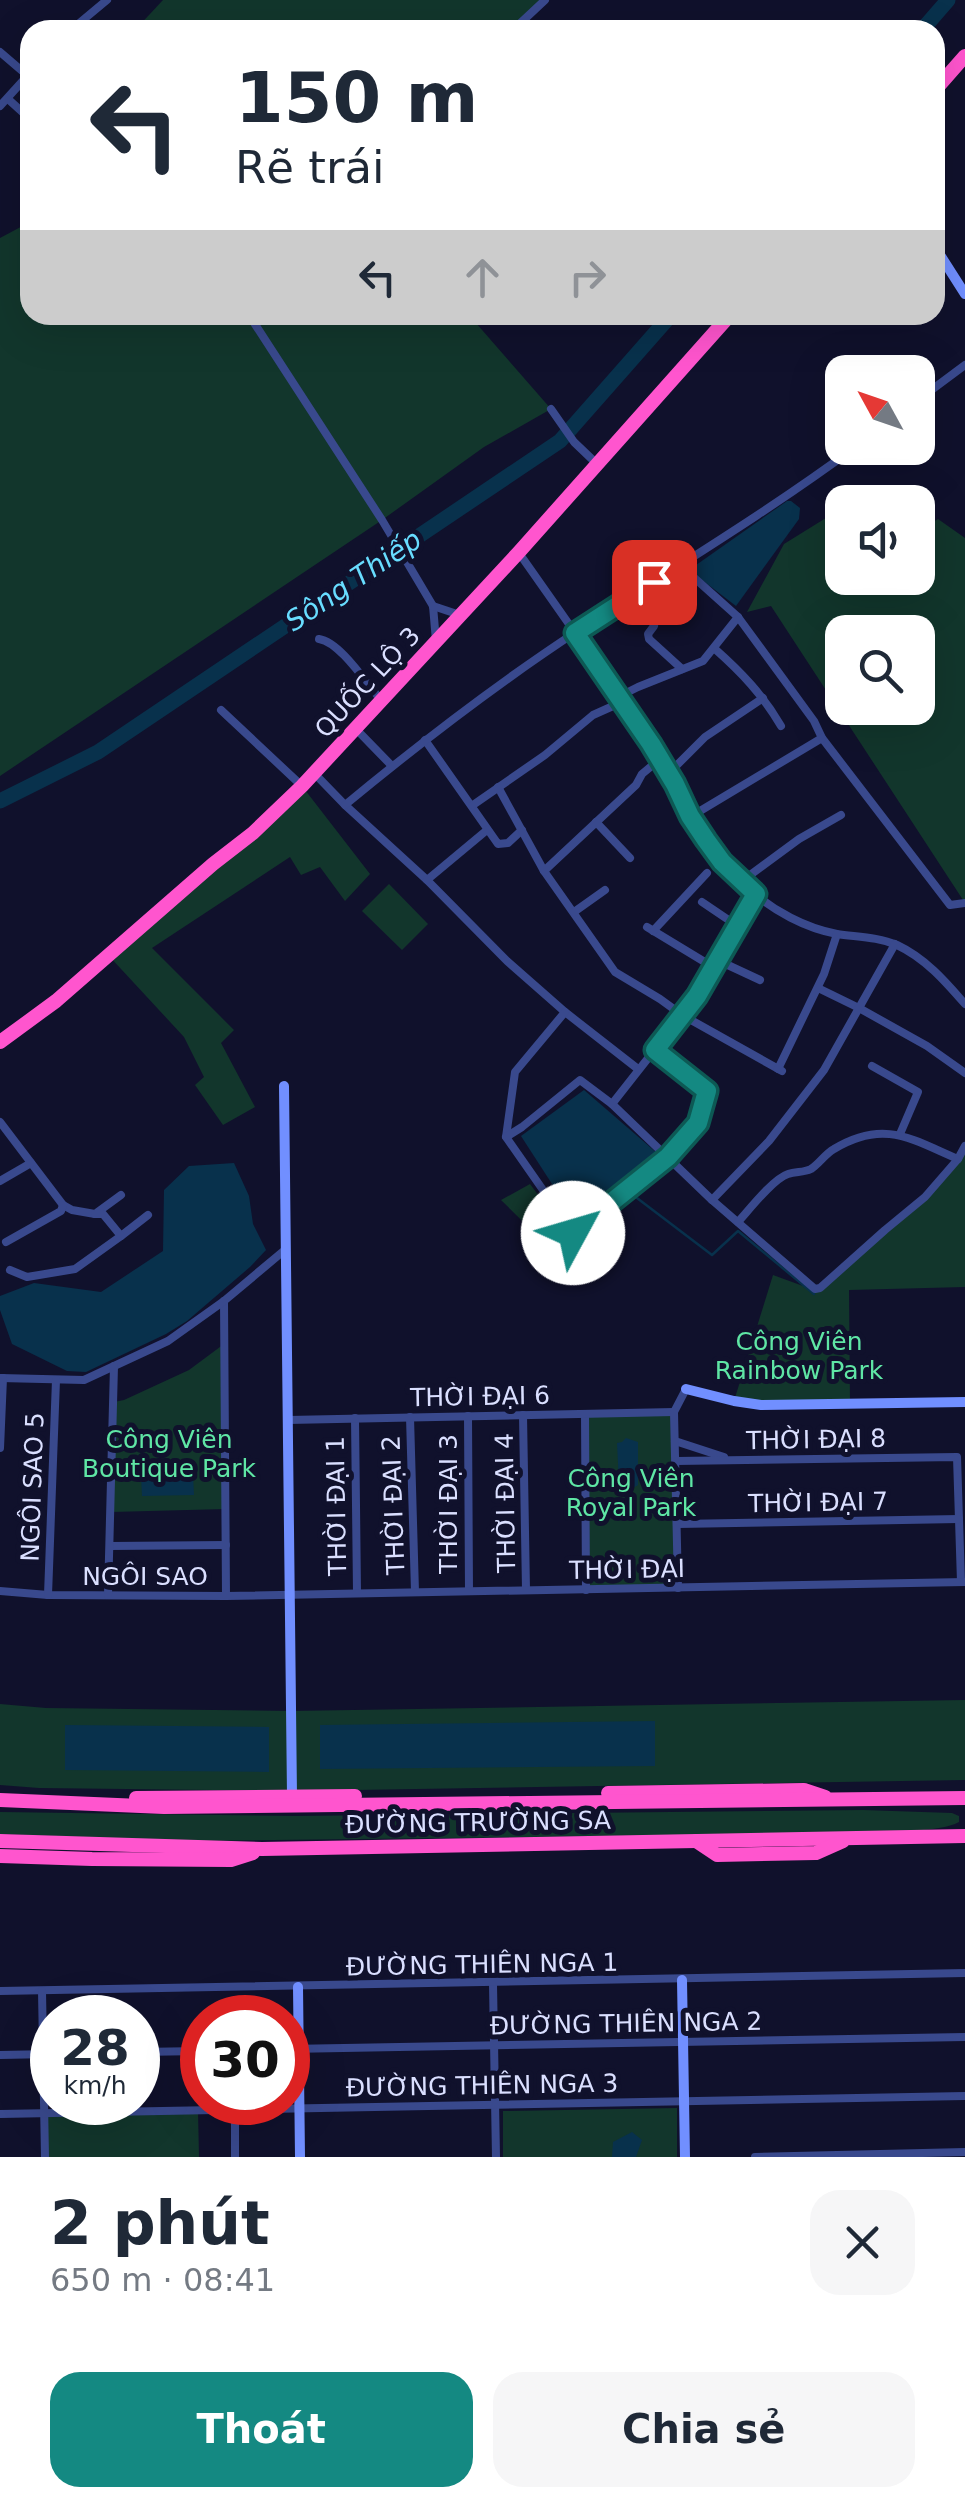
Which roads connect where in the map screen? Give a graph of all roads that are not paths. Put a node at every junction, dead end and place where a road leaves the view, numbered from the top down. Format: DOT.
graph roads {
  1 [pos="107,0"];
  2 [pos="545,0"];
  3 [pos="83,20"];
  4 [pos="524,20"];
  5 [pos="0,52"];
  6 [pos="965,56"];
  7 [pos="20,68"];
  8 [pos="945,79"];
  9 [pos="20,85"];
  10 [pos="8,99"];
  11 [pos="0,106"];
  12 [pos="20,110"];
  13 [pos="945,263"];
  14 [pos="965,294"];
  15 [pos="255,325"];
  16 [pos="721,325"];
  17 [pos="965,365"];
  18 [pos="935,387"];
  19 [pos="552,411"];
  20 [pos="597,464"];
  21 [pos="830,465"];
  22 [pos="519,552"];
  23 [pos="681,566"];
  24 [pos="433,606"];
  25 [pos="460,614"];
  26 [pos="738,618"];
  27 [pos="654,626"];
  28 [pos="575,633"];
  29 [pos="319,638"];
  30 [pos="436,641"];
  31 [pos="715,648"];
  32 [pos="682,670"];
  33 [pos="763,698"];
  34 [pos="381,700"];
  35 [pos="620,700"];
  36 [pos="221,710"];
  37 [pos="780,726"];
  38 [pos="355,728"];
  39 [pos="822,738"];
  40 [pos="425,740"];
  41 [pos="660,760"];
  42 [pos="392,766"];
  43 [pos="314,773"];
  44 [pos="669,773"];
  45 [pos="302,786"];
  46 [pos="498,787"];
  47 [pos="473,805"];
  48 [pos="346,806"];
  49 [pos="841,815"];
  50 [pos="690,816"];
  51 [pos="596,822"];
  52 [pos="488,830"];
  53 [pos="522,830"];
  54 [pos="630,858"];
  55 [pos="544,870"];
  56 [pos="707,873"];
  57 [pos="428,880"];
  58 [pos="742,881"];
  59 [pos="605,890"];
  60 [pos="756,894"];
  61 [pos="702,902"];
  62 [pos="965,903"];
  63 [pos="574,912"];
  64 [pos="736,926"];
  65 [pos="837,934"];
  66 [pos="895,944"];
  67 [pos="715,964"];
  68 [pos="760,980"];
  69 [pos="818,988"];
  70 [pos="965,1004"];
  71 [pos="859,1008"];
  72 [pos="565,1012"];
  73 [pos="682,1015"];
  74 [pos="0,1042"];
  75 [pos="655,1050"];
  76 [pos="872,1066"];
  77 [pos="638,1069"];
  78 [pos="965,1073"];
  79 [pos="284,1086"];
  80 [pos="612,1104"];
  81 [pos="0,1122"];
  82 [pos="900,1134"];
  83 [pos="506,1136"];
  84 [pos="965,1146"];
  85 [pos="668,1157"];
  86 [pos="958,1159"];
  87 [pos="31,1163"];
  88 [pos="0,1181"];
  89 [pos="121,1194"];
  90 [pos="712,1200"];
  91 [pos="64,1206"];
  92 [pos="94,1214"];
  93 [pos="148,1215"];
  94 [pos="738,1222"];
  95 [pos="120,1236"];
  96 [pos="6,1242"];
  97 [pos="286,1249"];
  98 [pos="10,1270"];
  99 [pos="224,1302"];
  100 [pos="114,1366"];
  101 [pos="2,1378"];
  102 [pos="56,1380"];
  103 [pos="686,1389"];
  104 [pos="965,1402"];
  105 [pos="674,1412"];
  106 [pos="585,1414"];
  107 [pos="523,1415"];
  108 [pos="468,1416"];
  109 [pos="410,1417"];
  110 [pos="355,1418"];
  111 [pos="288,1420"];
  112 [pos="675,1441"];
  113 [pos="0,1448"];
  114 [pos="732,1460"];
  115 [pos="676,1461"];
  116 [pos="958,1519"];
  117 [pos="678,1524"];
  118 [pos="110,1546"];
  119 [pos="226,1546"];
  120 [pos="963,1582"];
  121 [pos="678,1588"];
  122 [pos="526,1590"];
  123 [pos="586,1590"];
  124 [pos="0,1591"];
  125 [pos="469,1591"];
  126 [pos="357,1592"];
  127 [pos="415,1592"];
  128 [pos="290,1594"];
  129 [pos="48,1595"];
  130 [pos="108,1596"];
  131 [pos="226,1596"];
  132 [pos="0,1792"];
  133 [pos="292,1796"];
  134 [pos="965,1798"];
  135 [pos="0,1800"];
  136 [pos="404,1805"];
  137 [pos="965,1836"];
  138 [pos="0,1841"];
  139 [pos="262,1850"];
  140 [pos="0,1856"];
  141 [pos="965,1974"];
  142 [pos="682,1980"];
  143 [pos="493,1984"];
  144 [pos="298,1987"];
  145 [pos="42,1991"];
  146 [pos="0,1992"];
  147 [pos="42,1995"];
  148 [pos="297,1995"];
  149 [pos="965,2037"];
  150 [pos="683,2042"];
  151 [pos="494,2046"];
  152 [pos="310,2049"];
  153 [pos="30,2054"];
  154 [pos="0,2055"];
  155 [pos="965,2096"];
  156 [pos="684,2101"];
  157 [pos="495,2105"];
  158 [pos="310,2108"];
  159 [pos="30,2113"];
  160 [pos="0,2114"];
  161 [pos="44,2125"];
  162 [pos="235,2125"];
  163 [pos="300,2125"];
  164 [pos="965,2152"];
  165 [pos="44,2157"];
  166 [pos="235,2157"];
  167 [pos="300,2157"];
  168 [pos="496,2157"];
  169 [pos="685,2157"];
  170 [pos="755,2157"];
  1 -- 3 [label="street"];
  2 -- 4 [label="street"];
  5 -- 7 [label="street"];
  6 -- 8 [label="highway"];
  9 -- 10 [label="street"];
  10 -- 11 [label="street"];
  10 -- 12 [label="street"];
  13 -- 14 [label="street"];
  15 -- 24 [label="street"];
  16 -- 20 [label="highway, QUỐC LỘ 3"];
  17 -- 18 [label="street"];
  19 -- 20 [label="street"];
  20 -- 22 [label="highway, QUỐC LỘ 3"];
  21 -- 23 [label="street"];
  22 -- 25 [label="highway, QUỐC LỘ 3"];
  22 -- 28 [label="street"];
  23 -- 26 [label="street"];
  23 -- 28 [label="street"];
  24 -- 25 [label="street"];
  24 -- 30 [label="street"];
  25 -- 30 [label="highway, QUỐC LỘ 3"];
  26 -- 31 [label="street"];
  26 -- 39 [label="street"];
  27 -- 32 [label="street"];
  28 -- 35 [label="street"];
  28 -- 40 [label="street"];
  29 -- 34 [label="street"];
  30 -- 34 [label="highway, QUỐC LỘ 3"];
  31 -- 32 [label="street"];
  31 -- 33 [label="street"];
  32 -- 35 [label="street"];
  33 -- 37 [label="street"];
  33 -- 44 [label="street"];
  34 -- 38 [label="highway, QUỐC LỘ 3"];
  35 -- 41 [label="street"];
  35 -- 46 [label="street"];
  36 -- 45 [label="street"];
  38 -- 42 [label="street"];
  38 -- 43 [label="highway, QUỐC LỘ 3"];
  39 -- 50 [label="street"];
  39 -- 62 [label="street"];
  40 -- 42 [label="street"];
  40 -- 47 [label="street"];
  41 -- 44 [label="street"];
  41 -- 51 [label="street"];
  42 -- 48 [label="street"];
  43 -- 45 [label="highway, QUỐC LỘ 3"];
  43 -- 48 [label="street"];
  44 -- 50 [label="street"];
  45 -- 74 [label="highway, QUỐC LỘ 3"];
  46 -- 47 [label="street"];
  46 -- 53 [label="street"];
  47 -- 52 [label="street"];
  48 -- 57 [label="street"];
  49 -- 58 [label="street"];
  50 -- 58 [label="street"];
  51 -- 54 [label="street"];
  51 -- 55 [label="street"];
  52 -- 53 [label="street"];
  52 -- 57 [label="street"];
  53 -- 55 [label="street"];
  55 -- 63 [label="street"];
  56 -- 67 [label="street"];
  57 -- 72 [label="street"];
  58 -- 60 [label="street"];
  59 -- 63 [label="street"];
  60 -- 64 [label="street"];
  60 -- 65 [label="street"];
  61 -- 64 [label="street"];
  63 -- 73 [label="street"];
  64 -- 67 [label="street"];
  65 -- 66 [label="street"];
  65 -- 69 [label="street"];
  66 -- 70 [label="street"];
  66 -- 71 [label="street"];
  67 -- 68 [label="street"];
  67 -- 73 [label="street"];
  69 -- 71 [label="street"];
  69 -- 73 [label="street"];
  71 -- 78 [label="street"];
  71 -- 90 [label="street"];
  72 -- 77 [label="street"];
  72 -- 83 [label="street"];
  73 -- 75 [label="street"];
  75 -- 77 [label="street"];
  75 -- 85 [label="street"];
  76 -- 82 [label="street"];
  77 -- 80 [label="street"];
  79 -- 97 [label="street"];
  80 -- 83 [label="street"];
  80 -- 85 [label="street"];
  81 -- 87 [label="street"];
  82 -- 86 [label="street"];
  82 -- 94 [label="street"];
  83 -- 85 [label="street"];
  84 -- 86 [label="street"];
  85 -- 90 [label="street"];
  86 -- 94 [label="street"];
  87 -- 88 [label="street"];
  87 -- 91 [label="street"];
  89 -- 92 [label="street"];
  90 -- 94 [label="street"];
  91 -- 92 [label="street"];
  91 -- 96 [label="street"];
  92 -- 95 [label="street"];
  93 -- 95 [label="street"];
  95 -- 98 [label="street"];
  97 -- 99 [label="street"];
  97 -- 111 [label="street"];
  99 -- 100 [label="street"];
  99 -- 119 [label="street"];
  100 -- 102 [label="street"];
  100 -- 118 [label="street"];
  101 -- 102 [label="street"];
  101 -- 113 [label="street"];
  102 -- 129 [label="street, NGÔI SAO 5"];
  103 -- 104 [label="street"];
  103 -- 105 [label="street"];
  105 -- 106 [label="street, THỜI ĐẠI 6"];
  105 -- 112 [label="street"];
  106 -- 107 [label="street, THỜI ĐẠI 6"];
  106 -- 123 [label="street"];
  107 -- 108 [label="street, THỜI ĐẠI 6"];
  107 -- 122 [label="street, THỜI ĐẠI 4"];
  108 -- 109 [label="street, THỜI ĐẠI 6"];
  108 -- 125 [label="street, THỜI ĐẠI 3"];
  109 -- 110 [label="street, THỜI ĐẠI 6"];
  109 -- 127 [label="street, THỜI ĐẠI 2"];
  110 -- 111 [label="street, THỜI ĐẠI 6"];
  110 -- 126 [label="street, THỜI ĐẠI 1"];
  111 -- 128 [label="street"];
  112 -- 114 [label="street"];
  112 -- 115 [label="street"];
  114 -- 115 [label="street, THỜI ĐẠI 8"];
  114 -- 116 [label="street, THỜI ĐẠI 8"];
  115 -- 117 [label="street"];
  116 -- 117 [label="street, THỜI ĐẠI 7"];
  116 -- 120 [label="street"];
  117 -- 121 [label="street"];
  118 -- 119 [label="street"];
  118 -- 130 [label="street"];
  119 -- 131 [label="street"];
  120 -- 121 [label="street, THỜI ĐẠI"];
  121 -- 123 [label="street, THỜI ĐẠI"];
  122 -- 123 [label="street, THỜI ĐẠI"];
  122 -- 125 [label="street, THỜI ĐẠI"];
  124 -- 129 [label="street, NGÔI SAO"];
  125 -- 127 [label="street, THỜI ĐẠI"];
  126 -- 127 [label="street, THỜI ĐẠI"];
  126 -- 128 [label="street, THỜI ĐẠI"];
  128 -- 131 [label="street, NGÔI SAO"];
  128 -- 133 [label="street"];
  129 -- 130 [label="street, NGÔI SAO"];
  130 -- 131 [label="street, NGÔI SAO"];
  132 -- 133 [label="highway, ĐƯỜNG TRƯỜNG SA"];
  133 -- 136 [label="highway, ĐƯỜNG TRƯỜNG SA"];
  134 -- 136 [label="highway, ĐƯỜNG TRƯỜNG SA"];
  135 -- 136 [label="highway, ĐƯỜNG TRƯỜNG SA"];
  137 -- 139 [label="highway, ĐƯỜNG TRƯỜNG SA"];
  138 -- 139 [label="highway, ĐƯỜNG TRƯỜNG SA"];
  139 -- 140 [label="highway, ĐƯỜNG TRƯỜNG SA"];
  141 -- 142 [label="street, ĐƯỜNG THIÊN NGA 1"];
  142 -- 143 [label="street, ĐƯỜNG THIÊN NGA 1"];
  142 -- 150 [label="street"];
  143 -- 144 [label="street, ĐƯỜNG THIÊN NGA 1"];
  143 -- 151 [label="street"];
  144 -- 145 [label="street, ĐƯỜNG THIÊN NGA 1"];
  144 -- 148 [label="street"];
  145 -- 146 [label="street, ĐƯỜNG THIÊN NGA 1"];
  145 -- 147 [label="street"];
  149 -- 150 [label="street, ĐƯỜNG THIÊN NGA 2"];
  150 -- 151 [label="street, ĐƯỜNG THIÊN NGA 2"];
  150 -- 156 [label="street"];
  151 -- 152 [label="street, ĐƯỜNG THIÊN NGA 2"];
  151 -- 157 [label="street"];
  153 -- 154 [label="street"];
  155 -- 156 [label="street, ĐƯỜNG THIÊN NGA 3"];
  156 -- 157 [label="street, ĐƯỜNG THIÊN NGA 3"];
  156 -- 169 [label="street"];
  157 -- 158 [label="street, ĐƯỜNG THIÊN NGA 3"];
  157 -- 168 [label="street"];
  159 -- 160 [label="street, ĐƯỜNG THIÊN NGA 3"];
  161 -- 165 [label="street"];
  162 -- 166 [label="street"];
  163 -- 167 [label="street"];
  164 -- 170 [label="street"];
}
